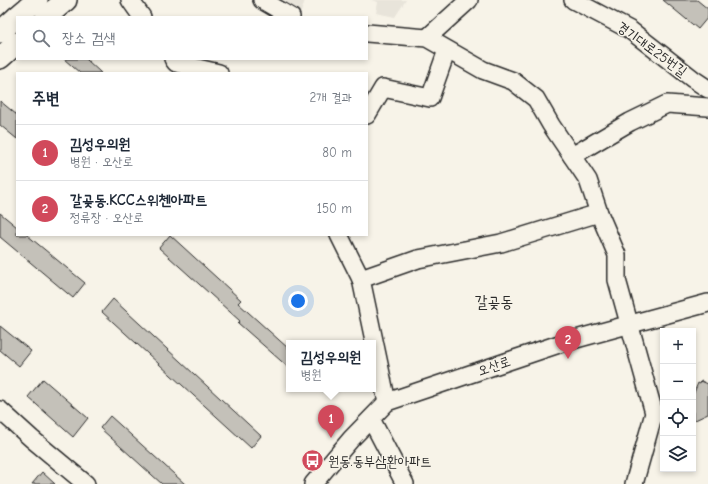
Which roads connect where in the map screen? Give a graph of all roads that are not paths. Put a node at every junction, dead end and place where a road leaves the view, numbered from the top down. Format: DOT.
graph roads {
  1 [pos="37,0"];
  2 [pos="66,0"];
  3 [pos="130,0"];
  4 [pos="262,0"];
  5 [pos="469,0"];
  6 [pos="573,0"];
  7 [pos="18,16"];
  8 [pos="47,16"];
  9 [pos="141,16"];
  10 [pos="289,16"];
  11 [pos="16,18"];
  12 [pos="0,32"];
  13 [pos="368,34"];
  14 [pos="427,38"];
  15 [pos="16,44"];
  16 [pos="447,50"];
  17 [pos="0,58"];
  18 [pos="174,60"];
  19 [pos="215,72"];
  20 [pos="708,89"];
  21 [pos="708,107"];
  22 [pos="368,113"];
  23 [pos="572,156"];
  24 [pos="599,213"];
  25 [pos="340,236"];
  26 [pos="361,279"];
  27 [pos="708,303"];
  28 [pos="629,325"];
  29 [pos="374,340"];
  30 [pos="376,350"];
  31 [pos="387,402"];
  32 [pos="0,410"];
  33 [pos="371,419"];
  34 [pos="86,484"];
  35 [pos="313,484"];
  36 [pos="405,484"];
  37 [pos="634,484"];
  1 -- 7 [label="main road"];
  2 -- 8 [label="main road"];
  3 -- 9 [label="street"];
  4 -- 10 [label="street"];
  5 -- 14 [label="street"];
  6 -- 20 [label="street, 경기대로25번길"];
  11 -- 12 [label="main road"];
  13 -- 14 [label="street"];
  14 -- 16 [label="street"];
  15 -- 17 [label="main road"];
  16 -- 22 [label="street"];
  16 -- 23 [label="street"];
  18 -- 19 [label="street"];
  21 -- 23 [label="street"];
  23 -- 24 [label="street"];
  24 -- 26 [label="street"];
  24 -- 28 [label="street"];
  25 -- 26 [label="street"];
  26 -- 29 [label="street"];
  27 -- 28 [label="street, 오산로"];
  28 -- 31 [label="street, 오산로"];
  28 -- 37 [label="street"];
  30 -- 31 [label="street"];
  31 -- 33 [label="street, 오산로"];
  32 -- 34 [label="street"];
  33 -- 35 [label="street, 오산로"];
  33 -- 36 [label="street"];
}
